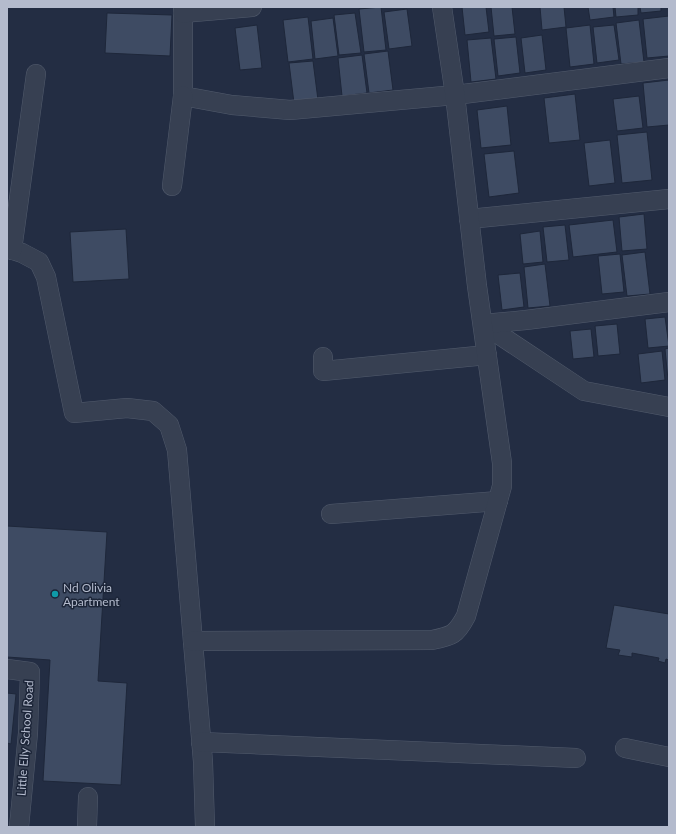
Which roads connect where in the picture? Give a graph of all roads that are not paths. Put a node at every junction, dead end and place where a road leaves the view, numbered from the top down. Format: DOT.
graph roads {
  1 [pos="252,7"];
  2 [pos="442,7"];
  3 [pos="183,10"];
  4 [pos="669,68"];
  5 [pos="36,74"];
  6 [pos="455,95"];
  7 [pos="183,96"];
  8 [pos="172,186"];
  9 [pos="669,199"];
  10 [pos="469,219"];
  11 [pos="9,249"];
  12 [pos="669,302"];
  13 [pos="483,324"];
  14 [pos="487,355"];
  15 [pos="323,357"];
  16 [pos="669,407"];
  17 [pos="498,501"];
  18 [pos="331,514"];
  19 [pos="193,641"];
  20 [pos="7,669"];
  21 [pos="201,742"];
  22 [pos="625,748"];
  23 [pos="669,757"];
  24 [pos="576,758"];
  25 [pos="88,797"];
  26 [pos="19,827"];
  27 [pos="87,827"];
  28 [pos="205,827"];
  1 -- 3 [label="street"];
  2 -- 6 [label="street"];
  3 -- 7 [label="street"];
  4 -- 6 [label="street"];
  5 -- 11 [label="street"];
  6 -- 7 [label="street"];
  6 -- 10 [label="street"];
  7 -- 8 [label="street"];
  9 -- 10 [label="street"];
  10 -- 13 [label="street"];
  11 -- 19 [label="street"];
  12 -- 13 [label="street"];
  13 -- 14 [label="street"];
  13 -- 16 [label="street"];
  14 -- 15 [label="street"];
  14 -- 17 [label="street"];
  17 -- 18 [label="street"];
  17 -- 19 [label="street"];
  19 -- 21 [label="street"];
  20 -- 26 [label="street, Little Elly School Road"];
  21 -- 24 [label="street"];
  21 -- 28 [label="street"];
  22 -- 23 [label="street"];
  25 -- 27 [label="street"];
}
